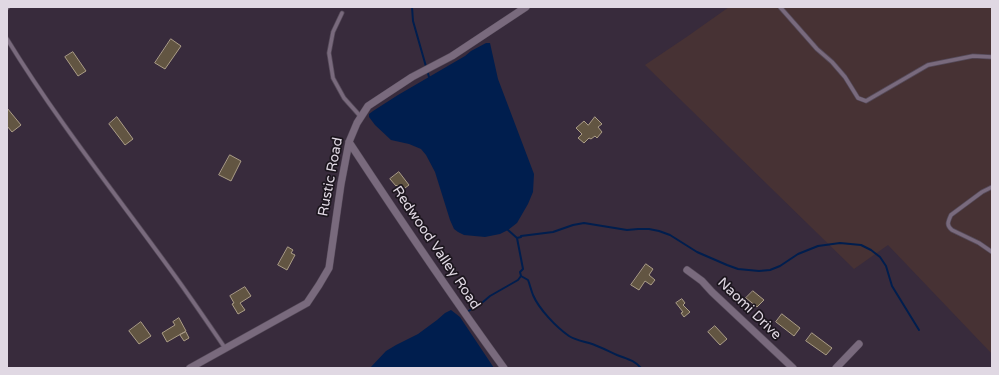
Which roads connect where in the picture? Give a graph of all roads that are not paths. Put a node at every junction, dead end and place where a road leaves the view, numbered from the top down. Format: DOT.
graph roads {
  1 [pos="526,7"];
  2 [pos="780,7"];
  3 [pos="342,12"];
  4 [pos="7,39"];
  5 [pos="992,57"];
  6 [pos="361,117"];
  7 [pos="349,142"];
  8 [pos="992,187"];
  9 [pos="992,252"];
  10 [pos="687,270"];
  11 [pos="859,344"];
  12 [pos="224,348"];
  13 [pos="190,368"];
  14 [pos="504,368"];
  15 [pos="793,368"];
  16 [pos="836,368"];
  1 -- 6 [label="street, Rustic Road"];
  2 -- 5 [label="lane"];
  3 -- 6 [label="lane"];
  4 -- 12 [label="lane"];
  6 -- 7 [label="street, Rustic Road"];
  7 -- 12 [label="street, Rustic Road"];
  7 -- 14 [label="street, Redwood Valley Road"];
  8 -- 9 [label="lane"];
  10 -- 15 [label="street, Naomi Drive"];
  11 -- 16 [label="street"];
  12 -- 13 [label="street, Rustic Road"];
}
